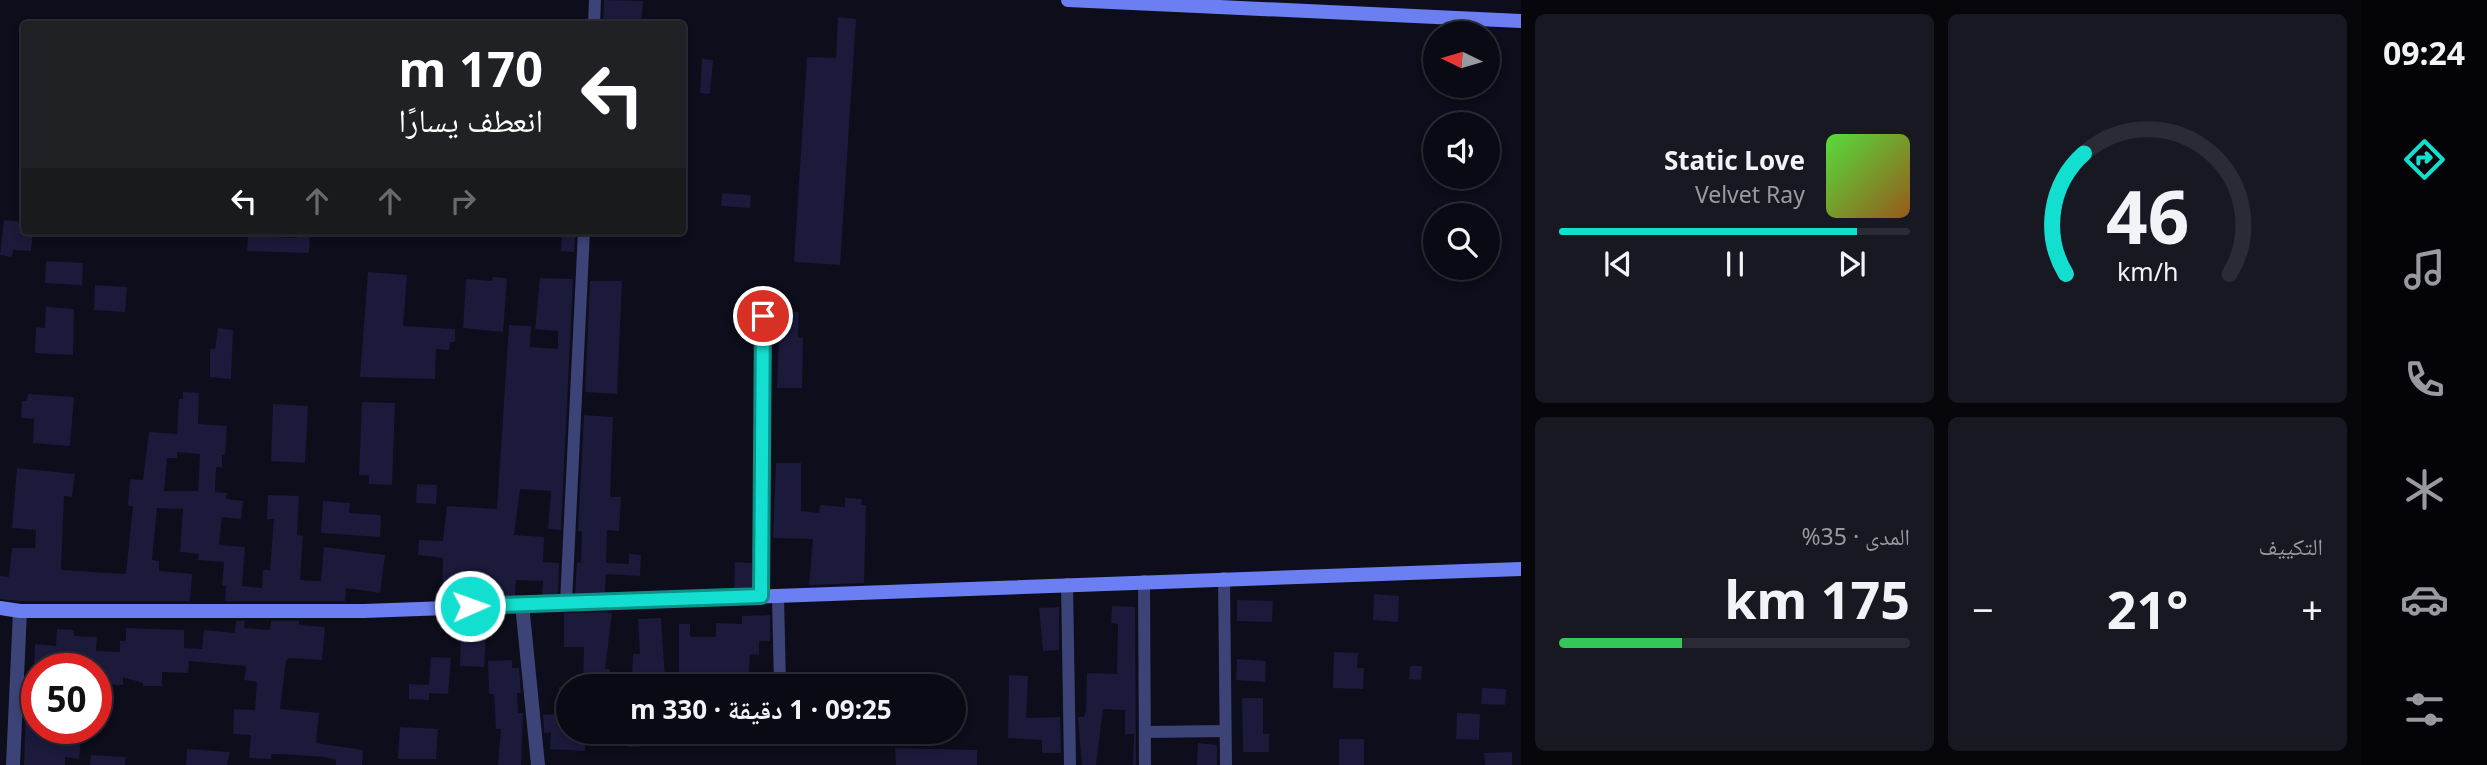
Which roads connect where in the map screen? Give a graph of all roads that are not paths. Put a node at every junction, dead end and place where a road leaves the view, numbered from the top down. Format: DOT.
graph roads {
  1 [pos="595,0"];
  2 [pos="1068,0"];
  3 [pos="594,21"];
  4 [pos="1521,21"];
  5 [pos="584,235"];
  6 [pos="763,316"];
  7 [pos="1521,569"];
  8 [pos="1224,578"];
  9 [pos="1144,581"];
  10 [pos="1067,584"];
  11 [pos="761,596"];
  12 [pos="778,596"];
  13 [pos="566,602"];
  14 [pos="522,604"];
  15 [pos="0,608"];
  16 [pos="20,611"];
  17 [pos="780,674"];
  18 [pos="1225,731"];
  19 [pos="1144,733"];
  20 [pos="13,765"];
  21 [pos="538,765"];
  22 [pos="1070,765"];
  23 [pos="1145,765"];
  24 [pos="1226,765"];
  1 -- 3 [label="street"];
  2 -- 4 [label="main road"];
  5 -- 13 [label="street"];
  6 -- 11 [label="street"];
  7 -- 8 [label="main road"];
  8 -- 9 [label="main road"];
  8 -- 18 [label="street"];
  9 -- 10 [label="main road"];
  9 -- 19 [label="street"];
  10 -- 12 [label="main road"];
  10 -- 22 [label="street"];
  11 -- 12 [label="main road"];
  11 -- 13 [label="main road"];
  12 -- 17 [label="street"];
  13 -- 14 [label="main road"];
  14 -- 16 [label="main road"];
  14 -- 21 [label="street"];
  15 -- 16 [label="main road"];
  16 -- 20 [label="street"];
  18 -- 19 [label="street"];
  18 -- 24 [label="street"];
  19 -- 23 [label="street"];
}
